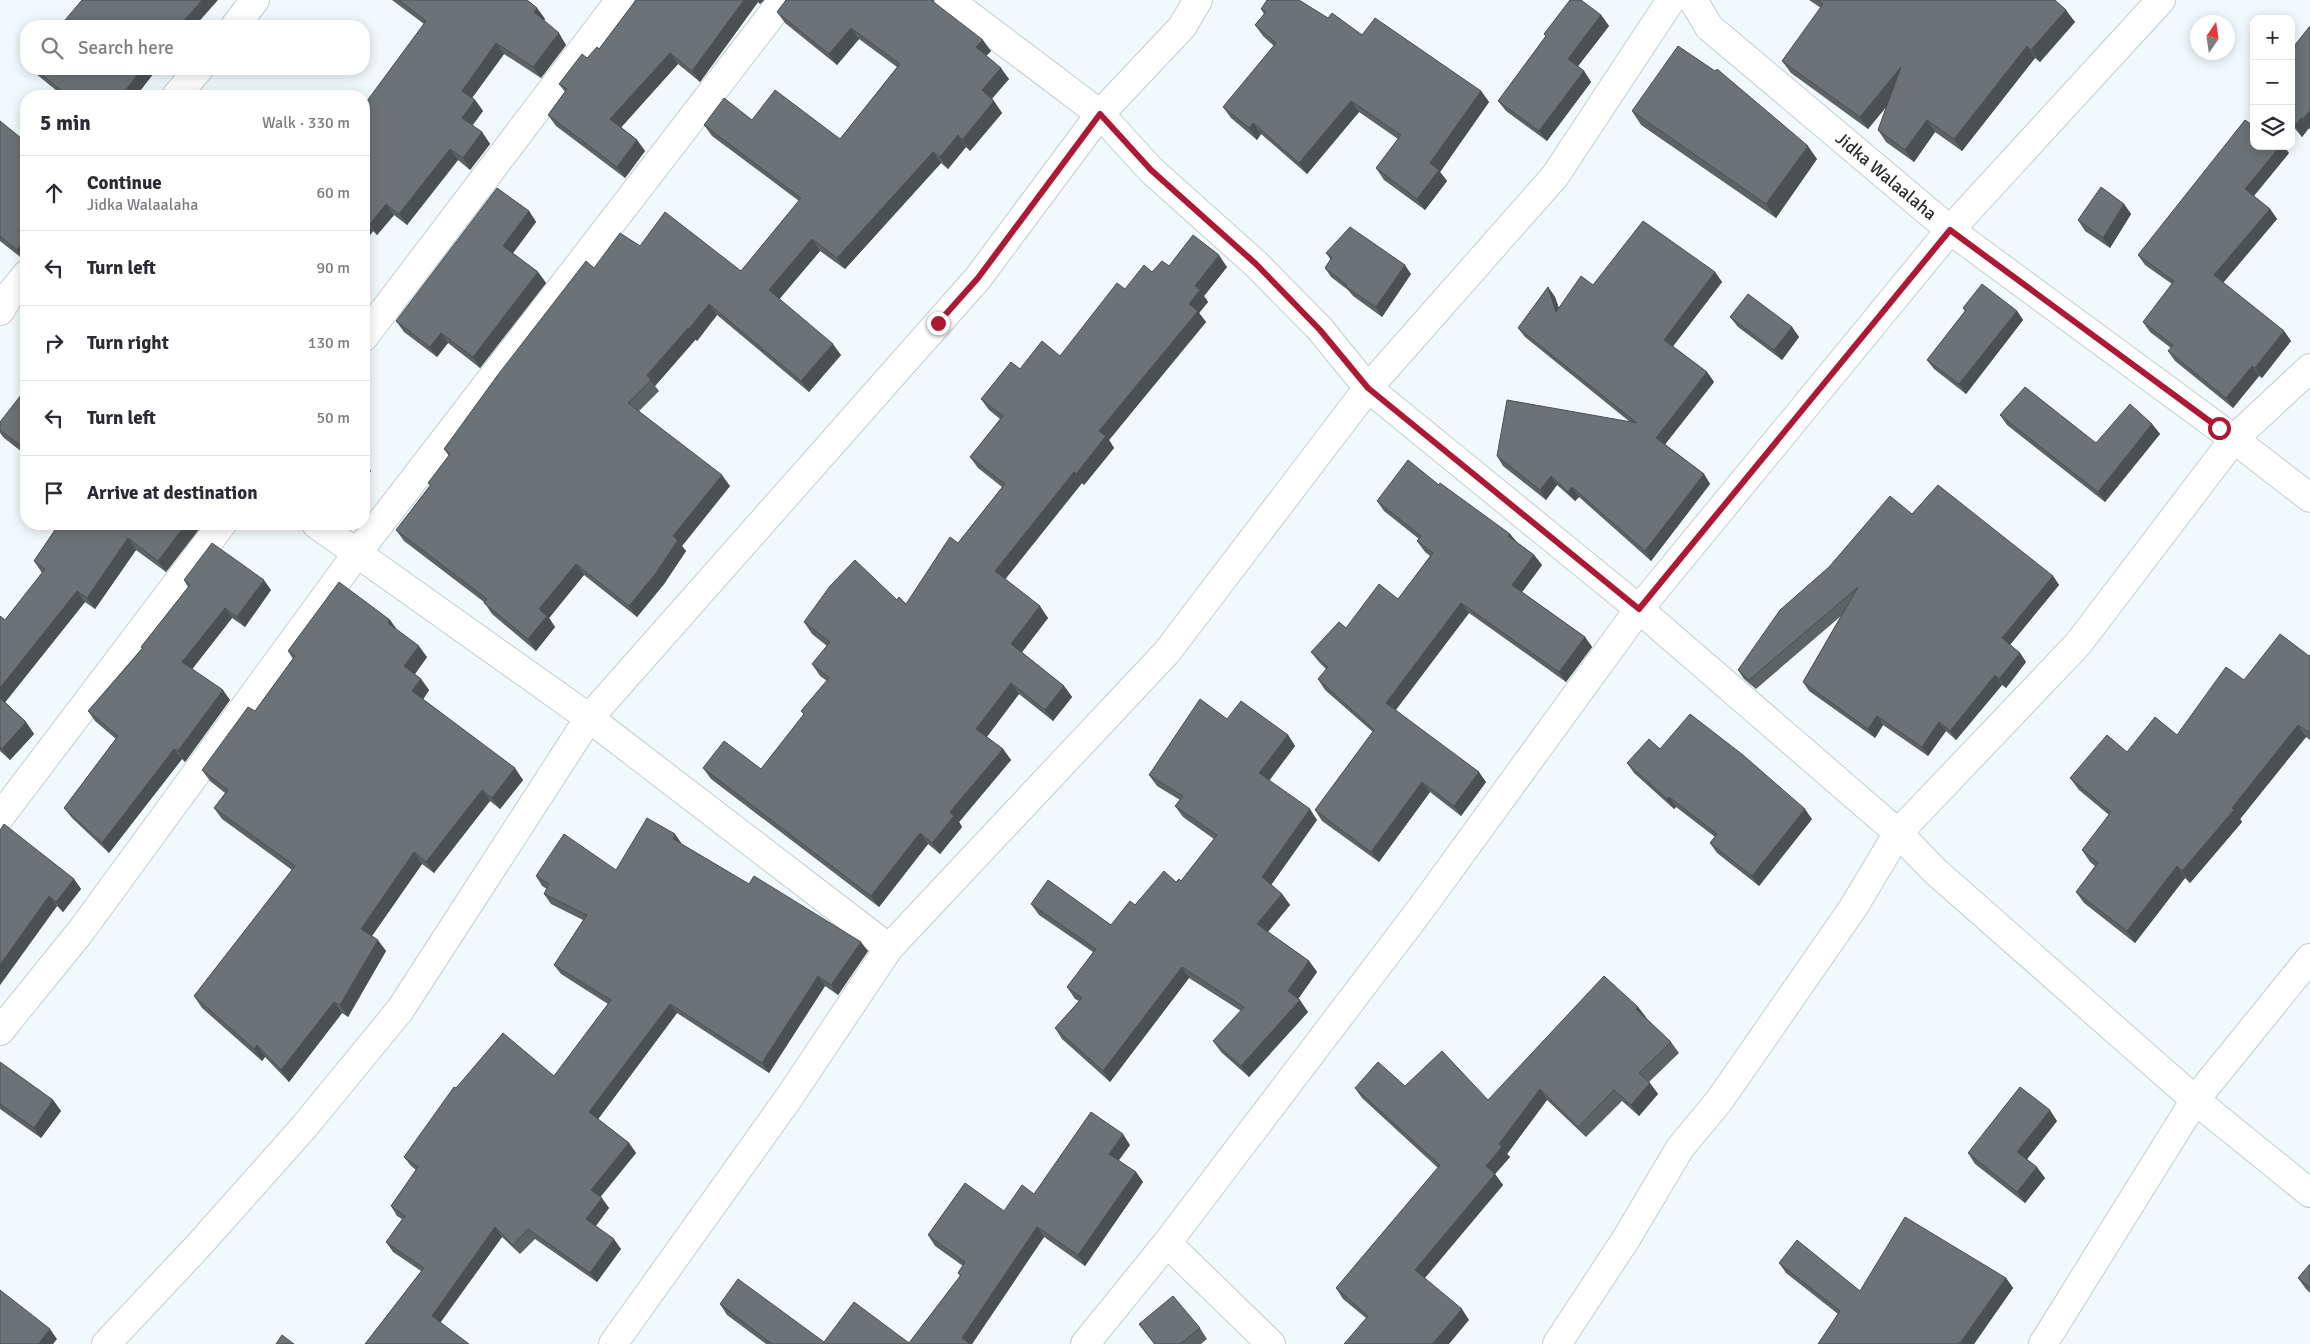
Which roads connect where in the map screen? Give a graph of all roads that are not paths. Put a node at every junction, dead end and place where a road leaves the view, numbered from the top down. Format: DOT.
graph roads {
  1 [pos="255,0"];
  2 [pos="620,0"];
  3 [pos="783,0"];
  4 [pos="949,0"];
  5 [pos="1198,0"];
  6 [pos="1671,0"];
  7 [pos="1693,0"];
  8 [pos="2161,0"];
  9 [pos="240,20"];
  10 [pos="194,75"];
  11 [pos="181,90"];
  12 [pos="1100,114"];
  13 [pos="1950,230"];
  14 [pos="20,284"];
  15 [pos="9,301"];
  16 [pos="370,329"];
  17 [pos="2310,368"];
  18 [pos="1368,388"];
  19 [pos="2234,439"];
  20 [pos="2310,498"];
  21 [pos="217,530"];
  22 [pos="325,530"];
  23 [pos="358,552"];
  24 [pos="1639,609"];
  25 [pos="589,718"];
  26 [pos="0,817"];
  27 [pos="1898,833"];
  28 [pos="889,948"];
  29 [pos="2310,958"];
  30 [pos="0,1031"];
  31 [pos="2195,1100"];
  32 [pos="2310,1193"];
  33 [pos="1167,1242"];
  34 [pos="106,1344"];
  35 [pos="613,1344"];
  36 [pos="1085,1344"];
  37 [pos="1271,1344"];
  38 [pos="1557,1344"];
  39 [pos="2043,1344"];
  1 -- 9 [label="street"];
  2 -- 16 [label="street"];
  3 -- 23 [label="street"];
  4 -- 12 [label="street"];
  5 -- 12 [label="street"];
  6 -- 18 [label="street"];
  7 -- 13 [label="street, Jidka Walaalaha"];
  8 -- 13 [label="street"];
  10 -- 11 [label="street"];
  12 -- 18 [label="street"];
  12 -- 25 [label="street"];
  13 -- 19 [label="street, Jidka Walaalaha"];
  13 -- 24 [label="street"];
  14 -- 15 [label="street"];
  17 -- 19 [label="street"];
  18 -- 24 [label="street"];
  18 -- 28 [label="street"];
  19 -- 20 [label="street, Jidka Walaalaha"];
  19 -- 27 [label="street"];
  21 -- 26 [label="street"];
  22 -- 23 [label="street"];
  23 -- 25 [label="street"];
  23 -- 30 [label="street"];
  24 -- 27 [label="street"];
  24 -- 33 [label="street"];
  25 -- 28 [label="street"];
  25 -- 34 [label="street"];
  27 -- 31 [label="street"];
  27 -- 38 [label="street"];
  28 -- 35 [label="street"];
  29 -- 31 [label="street"];
  31 -- 32 [label="street"];
  31 -- 39 [label="street"];
  33 -- 36 [label="street"];
  33 -- 37 [label="street"];
}
